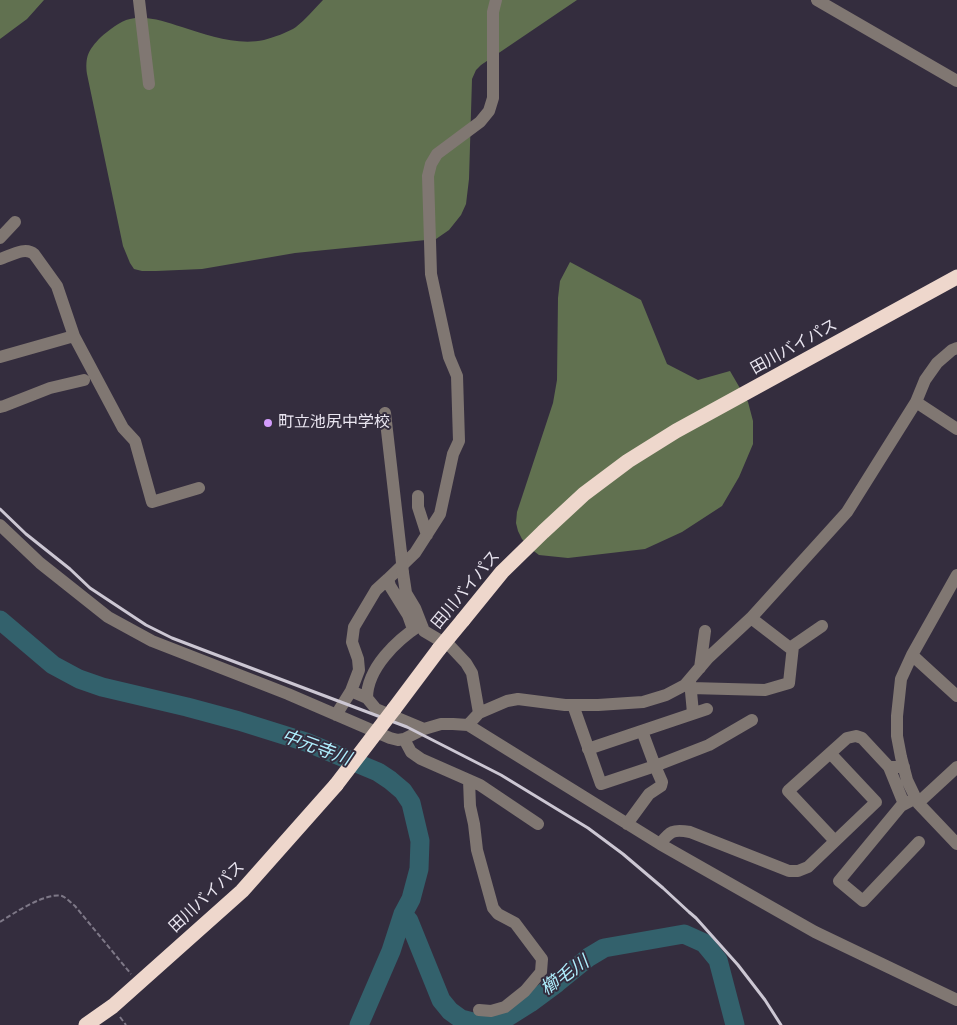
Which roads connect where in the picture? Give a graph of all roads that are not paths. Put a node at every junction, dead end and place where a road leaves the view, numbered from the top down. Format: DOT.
graph roads {
  1 [pos="139,0"];
  2 [pos="496,0"];
  3 [pos="817,0"];
  4 [pos="957,80"];
  5 [pos="148,84"];
  6 [pos="15,222"];
  7 [pos="0,238"];
  8 [pos="0,259"];
  9 [pos="957,278"];
  10 [pos="74,336"];
  11 [pos="957,348"];
  12 [pos="0,357"];
  13 [pos="84,380"];
  14 [pos="916,402"];
  15 [pos="0,407"];
  16 [pos="385,413"];
  17 [pos="957,429"];
  18 [pos="199,488"];
  19 [pos="418,496"];
  20 [pos="0,526"];
  21 [pos="427,535"];
  22 [pos="957,575"];
  23 [pos="388,579"];
  24 [pos="751,618"];
  25 [pos="822,626"];
  26 [pos="417,627"];
  27 [pos="705,631"];
  28 [pos="793,646"];
  29 [pos="912,655"];
  30 [pos="700,668"];
  31 [pos="690,683"];
  32 [pos="351,691"];
  33 [pos="957,696"];
  34 [pos="367,698"];
  35 [pos="573,705"];
  36 [pos="707,709"];
  37 [pos="479,713"];
  38 [pos="693,713"];
  39 [pos="336,715"];
  40 [pos="752,720"];
  41 [pos="468,725"];
  42 [pos="424,729"];
  43 [pos="642,731"];
  44 [pos="404,739"];
  45 [pos="588,749"];
  46 [pos="830,753"];
  47 [pos="655,766"];
  48 [pos="889,767"];
  49 [pos="904,768"];
  50 [pos="956,768"];
  51 [pos="469,780"];
  52 [pos="601,784"];
  53 [pos="913,802"];
  54 [pos="604,809"];
  55 [pos="538,824"];
  56 [pos="627,824"];
  57 [pos="835,842"];
  58 [pos="919,842"];
  59 [pos="660,844"];
  60 [pos="957,844"];
  61 [pos="957,1000"];
  62 [pos="479,1010"];
  63 [pos="86,1025"];
  1 -- 5 [label="street"];
  2 -- 21 [label="street"];
  3 -- 4 [label="street"];
  6 -- 7 [label="street"];
  8 -- 10 [label="street"];
  9 -- 63 [label="highway, 田川バイパス, bridge"];
  10 -- 12 [label="street"];
  10 -- 18 [label="street"];
  11 -- 14 [label="street"];
  13 -- 15 [label="street"];
  14 -- 17 [label="street"];
  14 -- 24 [label="street"];
  16 -- 26 [label="street, bridge"];
  19 -- 21 [label="street"];
  20 -- 39 [label="street"];
  21 -- 23 [label="street"];
  22 -- 29 [label="street"];
  23 -- 26 [label="street"];
  23 -- 32 [label="street"];
  24 -- 28 [label="street"];
  24 -- 30 [label="street"];
  25 -- 28 [label="street"];
  26 -- 34 [label="street"];
  26 -- 37 [label="street"];
  27 -- 30 [label="street"];
  28 -- 31 [label="street"];
  29 -- 33 [label="street"];
  29 -- 49 [label="street"];
  30 -- 31 [label="street"];
  31 -- 35 [label="street"];
  31 -- 38 [label="street"];
  32 -- 34 [label="street"];
  32 -- 39 [label="street"];
  34 -- 42 [label="street"];
  35 -- 37 [label="street"];
  35 -- 45 [label="street"];
  36 -- 38 [label="street"];
  37 -- 41 [label="street"];
  38 -- 43 [label="street"];
  39 -- 44 [label="street"];
  40 -- 47 [label="street"];
  41 -- 42 [label="street"];
  41 -- 54 [label="street"];
  42 -- 44 [label="street"];
  43 -- 45 [label="street"];
  43 -- 47 [label="street"];
  44 -- 51 [label="street"];
  45 -- 52 [label="street"];
  46 -- 48 [label="street"];
  46 -- 57 [label="street"];
  46 -- 57 [label="street"];
  47 -- 52 [label="street"];
  47 -- 56 [label="street"];
  48 -- 49 [label="street"];
  48 -- 53 [label="street"];
  49 -- 53 [label="street"];
  50 -- 53 [label="street"];
  51 -- 55 [label="street"];
  51 -- 62 [label="street"];
  52 -- 54 [label="street"];
  53 -- 58 [label="street"];
  53 -- 60 [label="street"];
  54 -- 56 [label="street"];
  56 -- 59 [label="street"];
  57 -- 59 [label="street"];
  59 -- 61 [label="street"];
}
